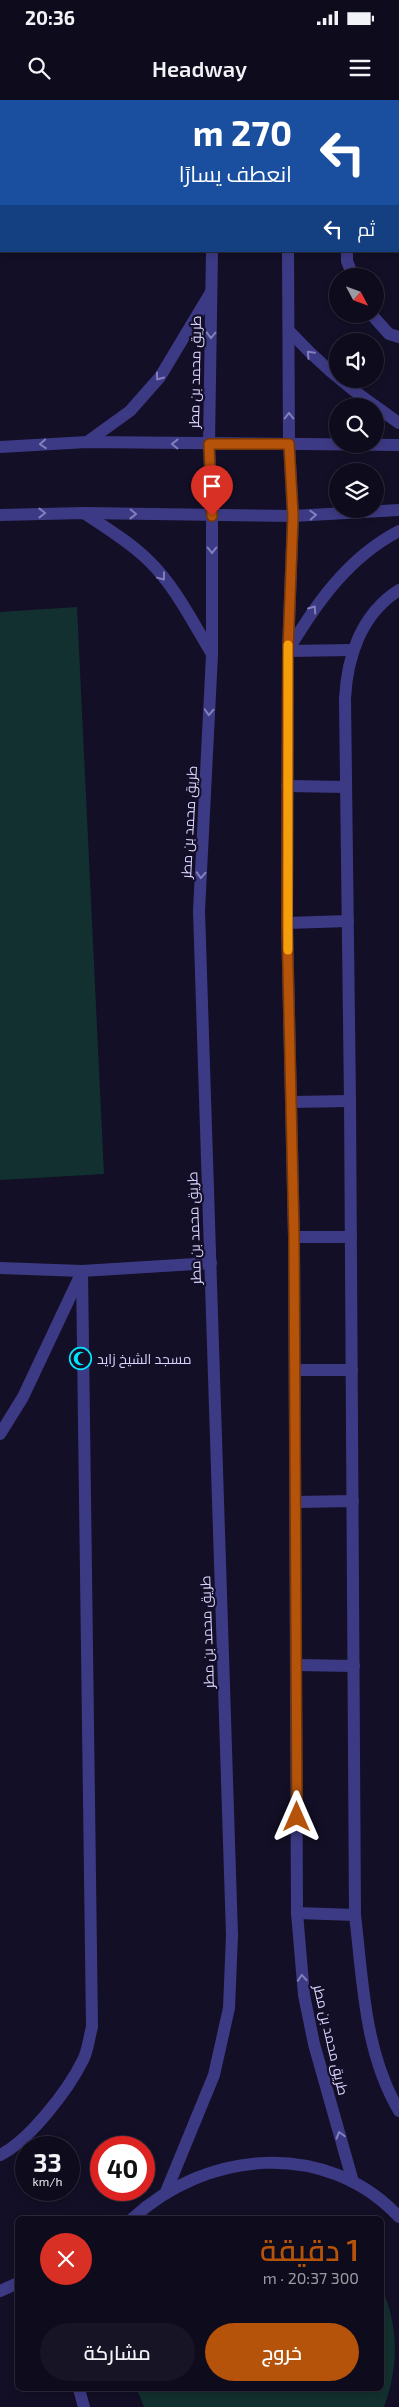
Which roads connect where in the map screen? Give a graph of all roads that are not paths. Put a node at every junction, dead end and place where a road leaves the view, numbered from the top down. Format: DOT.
graph roads {
  1 [pos="212,252"];
  2 [pos="288,252"];
  3 [pos="347,252"];
  4 [pos="350,268"];
  5 [pos="212,290"];
  6 [pos="379,323"];
  7 [pos="289,332"];
  8 [pos="399,337"];
  9 [pos="363,398"];
  10 [pos="384,412"];
  11 [pos="399,423"];
  12 [pos="87,442"];
  13 [pos="209,444"];
  14 [pos="289,444"];
  15 [pos="399,445"];
  16 [pos="0,448"];
  17 [pos="399,510"];
  18 [pos="84,513"];
  19 [pos="0,515"];
  20 [pos="212,516"];
  21 [pos="293,516"];
  22 [pos="399,532"];
  23 [pos="399,590"];
  24 [pos="352,650"];
  25 [pos="288,651"];
  26 [pos="212,655"];
  27 [pos="287,786"];
  28 [pos="346,787"];
  29 [pos="348,921"];
  30 [pos="287,923"];
  31 [pos="291,1102"];
  32 [pos="350,1102"];
  33 [pos="294,1237"];
  34 [pos="351,1237"];
  35 [pos="211,1263"];
  36 [pos="0,1268"];
  37 [pos="82,1271"];
  38 [pos="295,1370"];
  39 [pos="352,1370"];
  40 [pos="0,1434"];
  41 [pos="352,1500"];
  42 [pos="296,1502"];
  43 [pos="297,1664"];
  44 [pos="354,1666"];
  45 [pos="298,1913"];
  46 [pos="355,1915"];
  47 [pos="399,2111"];
  48 [pos="0,2155"];
  49 [pos="353,2182"];
  50 [pos="166,2192"];
  51 [pos="136,2216"];
  52 [pos="399,2217"];
  53 [pos="15,2285"];
  54 [pos="0,2291"];
  55 [pos="80,2391"];
  56 [pos="84,2407"];
  1 -- 5 [label="street, طريق محمد بن مطر"];
  2 -- 7 [label="street, طريق محمد بن مطر"];
  3 -- 4 [label="street"];
  5 -- 12 [label="street, one-way"];
  5 -- 13 [label="street, طريق محمد بن مطر, one-way"];
  6 -- 8 [label="street"];
  9 -- 7 [label="street, one-way"];
  14 -- 7 [label="street, طريق محمد بن مطر, one-way"];
  10 -- 11 [label="street"];
  13 -- 12 [label="street, one-way"];
  12 -- 16 [label="street, one-way"];
  13 -- 14 [label="street"];
  13 -- 20 [label="street, طريق محمد بن مطر"];
  14 -- 15 [label="street"];
  14 -- 21 [label="street, طريق محمد بن مطر"];
  21 -- 17 [label="street, one-way"];
  19 -- 18 [label="street, one-way"];
  18 -- 20 [label="street, one-way"];
  18 -- 26 [label="street, one-way"];
  20 -- 21 [label="street"];
  20 -- 26 [label="street, طريق محمد بن مطر, one-way"];
  21 -- 25 [label="street, طريق محمد بن مطر"];
  25 -- 22 [label="street, one-way"];
  23 -- 24 [label="street"];
  24 -- 25 [label="street"];
  24 -- 28 [label="street"];
  25 -- 27 [label="street, طريق محمد بن مطر"];
  26 -- 35 [label="street, طريق محمد بن مطر, one-way"];
  27 -- 28 [label="street"];
  27 -- 30 [label="street, طريق محمد بن مطر"];
  28 -- 29 [label="street"];
  29 -- 30 [label="street"];
  29 -- 32 [label="street"];
  30 -- 31 [label="street, طريق محمد بن مطر"];
  31 -- 32 [label="street"];
  31 -- 33 [label="street, طريق محمد بن مطر"];
  32 -- 34 [label="street"];
  33 -- 34 [label="street"];
  33 -- 38 [label="street, طريق محمد بن مطر"];
  34 -- 39 [label="street"];
  35 -- 37 [label="street"];
  35 -- 50 [label="street, طريق محمد بن مطر"];
  36 -- 37 [label="street"];
  37 -- 40 [label="street"];
  37 -- 48 [label="street"];
  38 -- 39 [label="street"];
  38 -- 42 [label="street, طريق محمد بن مطر"];
  39 -- 41 [label="street"];
  41 -- 42 [label="street"];
  41 -- 44 [label="street"];
  42 -- 43 [label="street, طريق محمد بن مطر"];
  43 -- 44 [label="street"];
  43 -- 45 [label="street, طريق محمد بن مطر"];
  44 -- 46 [label="street"];
  45 -- 46 [label="street"];
  49 -- 45 [label="street, طريق محمد بن مطر, one-way"];
  46 -- 47 [label="street"];
  49 -- 50 [label="street"];
  49 -- 52 [label="street"];
  50 -- 51 [label="street"];
  53 -- 54 [label="street"];
  55 -- 56 [label="street"];
}
